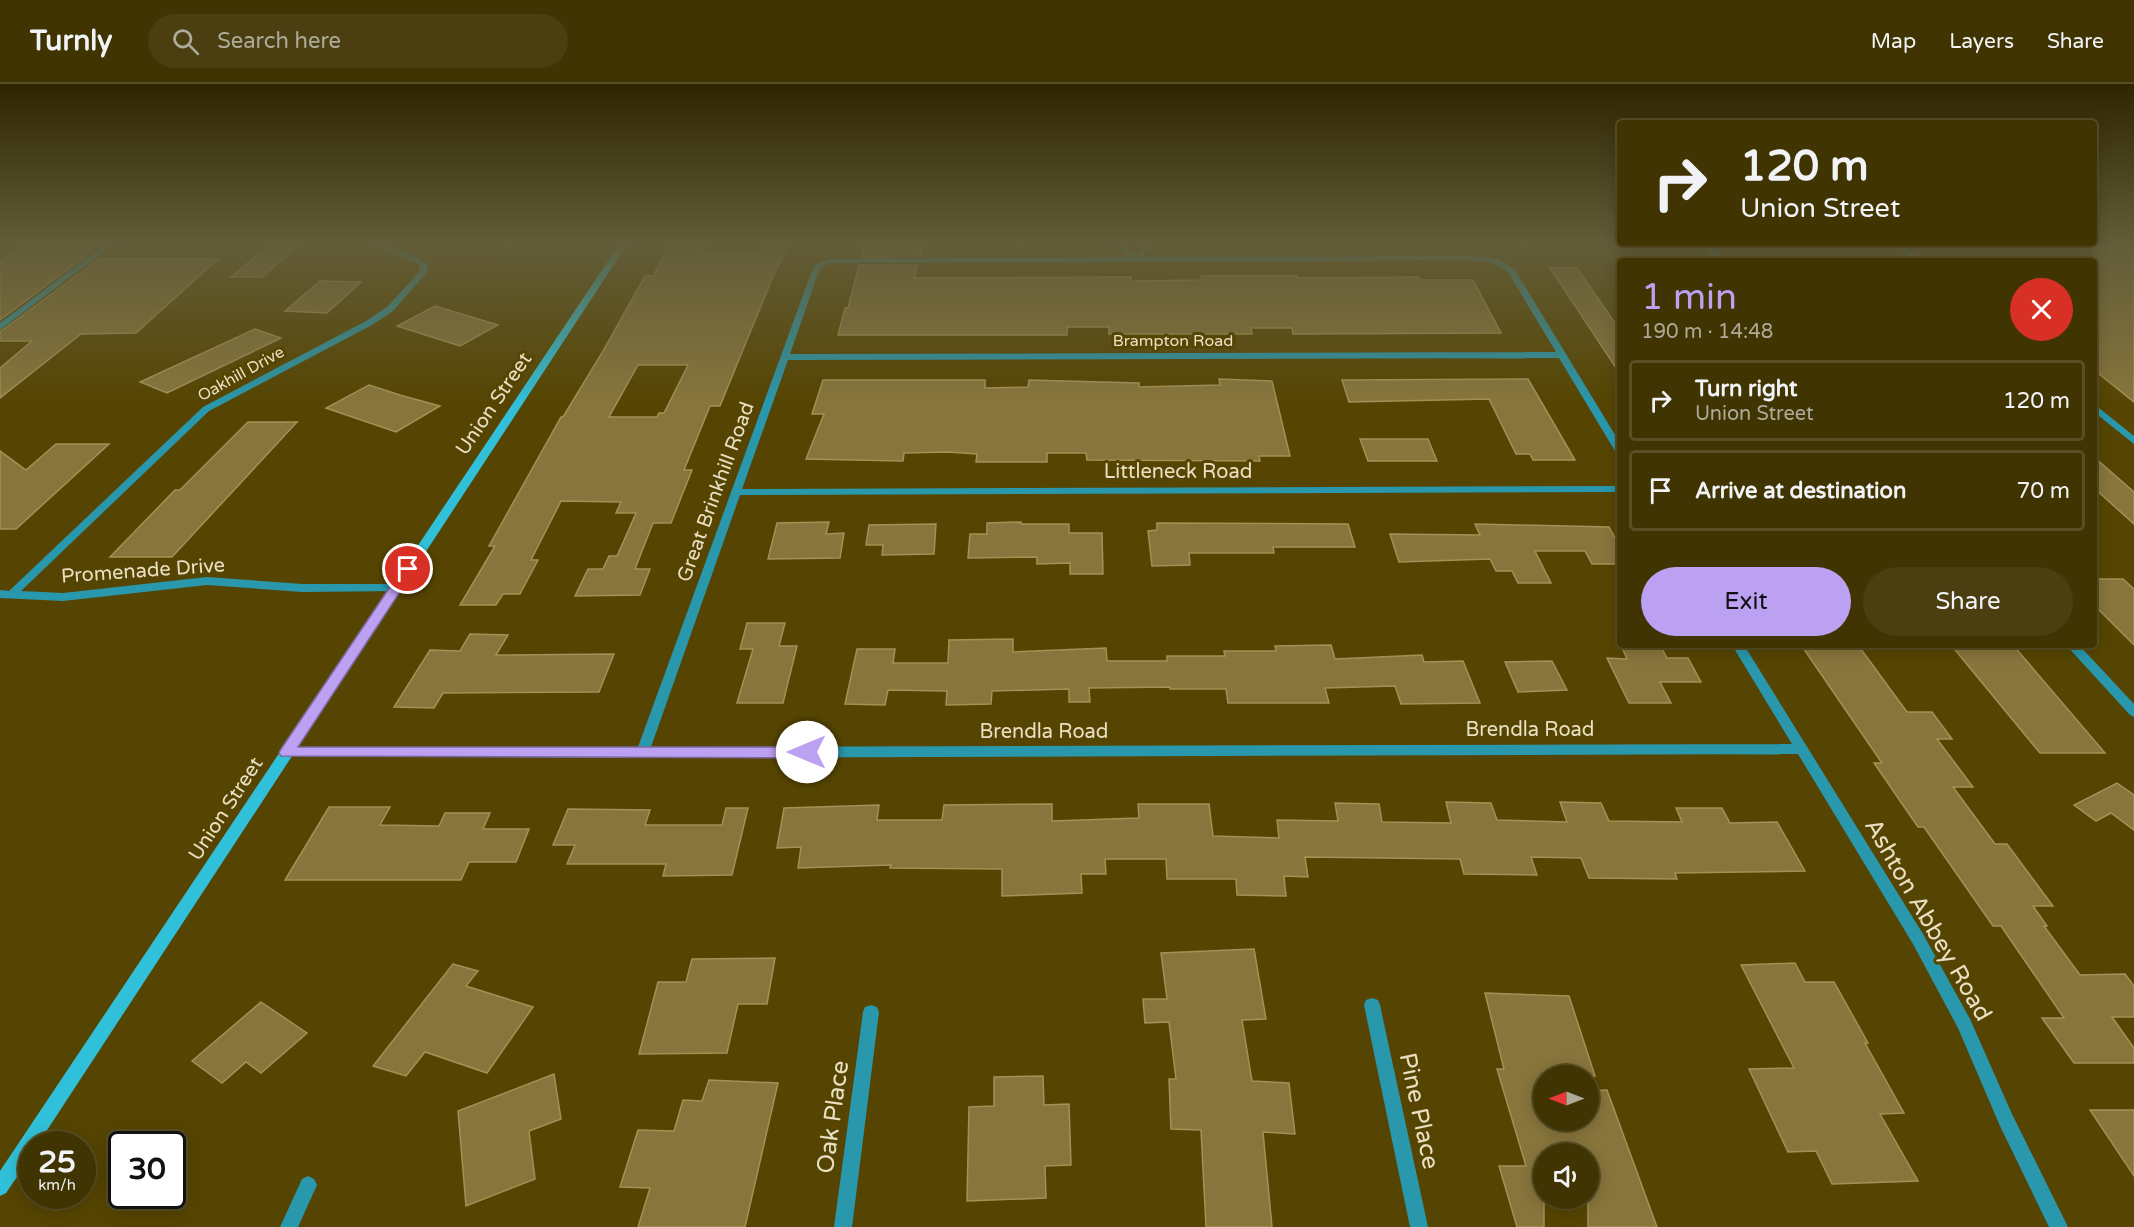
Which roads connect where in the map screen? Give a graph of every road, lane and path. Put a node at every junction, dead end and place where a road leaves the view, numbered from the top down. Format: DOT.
graph roads {
  1 [pos="41,296"];
  2 [pos="401,296"];
  3 [pos="589,296"];
  4 [pos="807,296"];
  5 [pos="1526,296"];
  6 [pos="0,327"];
  7 [pos="1561,355"];
  8 [pos="785,357"];
  9 [pos="2097,409"];
  10 [pos="2132,437"];
  11 [pos="1617,446"];
  12 [pos="1617,489"];
  13 [pos="735,492"];
  14 [pos="396,588"];
  15 [pos="6,594"];
  16 [pos="1740,648"];
  17 [pos="2075,648"];
  18 [pos="2134,712"];
  19 [pos="1801,748"];
  20 [pos="287,753"];
  21 [pos="642,753"];
  22 [pos="1372,1005"];
  23 [pos="872,1012"];
  24 [pos="308,1185"];
  25 [pos="0,1187"];
  26 [pos="289,1227"];
  27 [pos="843,1227"];
  28 [pos="1419,1227"];
  29 [pos="2059,1227"];
  1 -- 6 [label="street"];
  2 -- 15 [label="street, Oakhill Drive"];
  3 -- 14 [label="street, Union Street"];
  4 -- 8 [label="street, Great Brinkhill Road"];
  5 -- 7 [label="street"];
  7 -- 8 [label="street, Brampton Road"];
  7 -- 11 [label="street"];
  8 -- 13 [label="street, Great Brinkhill Road"];
  9 -- 10 [label="street"];
  12 -- 13 [label="street, Littleneck Road"];
  13 -- 21 [label="street, Great Brinkhill Road"];
  14 -- 15 [label="street, Promenade Drive"];
  14 -- 20 [label="street, Union Street"];
  16 -- 19 [label="street, Ashton Abbey Road"];
  17 -- 18 [label="street"];
  19 -- 21 [label="street, Brendla Road"];
  19 -- 29 [label="street, Ashton Abbey Road"];
  20 -- 21 [label="street, Brendla Road"];
  20 -- 25 [label="street, Union Street"];
  22 -- 28 [label="street, Pine Place"];
  23 -- 27 [label="street, Oak Place"];
  24 -- 26 [label="street"];
}
